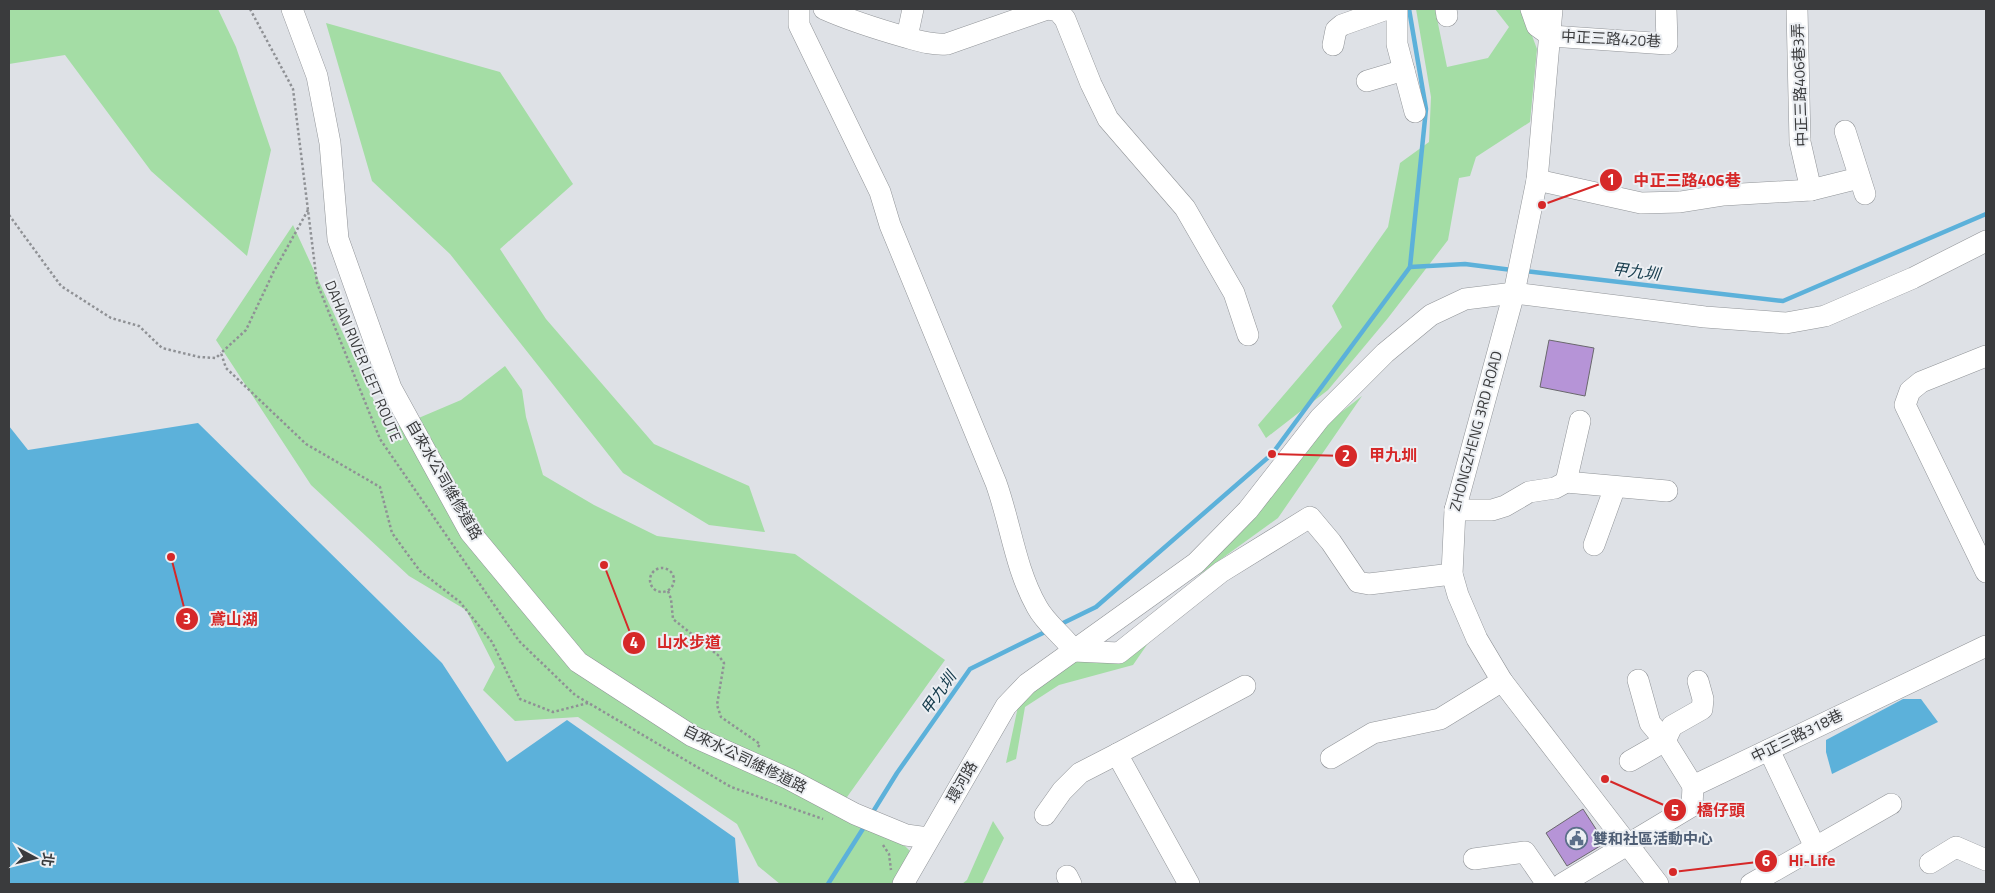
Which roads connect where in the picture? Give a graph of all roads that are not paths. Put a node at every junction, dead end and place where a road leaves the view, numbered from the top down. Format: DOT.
graph roads {
  1 [pos="292,9"];
  2 [pos="799,9"];
  3 [pos="824,9"];
  4 [pos="913,9"];
  5 [pos="1047,9"];
  6 [pos="1387,9"];
  7 [pos="1397,9"];
  8 [pos="1530,9"];
  9 [pos="1552,9"];
  10 [pos="1666,9"];
  11 [pos="1797,9"];
  12 [pos="1551,36"];
  13 [pos="906,37"];
  14 [pos="1333,45"];
  15 [pos="1404,70"];
  16 [pos="1367,81"];
  17 [pos="1415,112"];
  18 [pos="1845,131"];
  19 [pos="1536,180"];
  20 [pos="1811,190"];
  21 [pos="1986,241"];
  22 [pos="1514,289"];
  23 [pos="1248,335"];
  24 [pos="1986,356"];
  25 [pos="1580,421"];
  26 [pos="1566,482"];
  27 [pos="1616,486"];
  28 [pos="1667,491"];
  29 [pos="1454,510"];
  30 [pos="1594,545"];
  31 [pos="1986,572"];
  32 [pos="1452,574"];
  33 [pos="1069,644"];
  34 [pos="1986,646"];
  35 [pos="1638,680"];
  36 [pos="1502,681"];
  37 [pos="1698,681"];
  38 [pos="1245,686"];
  39 [pos="1665,741"];
  40 [pos="1769,750"];
  41 [pos="1117,754"];
  42 [pos="1331,758"];
  43 [pos="1630,761"];
  44 [pos="1693,786"];
  45 [pos="1891,804"];
  46 [pos="1045,815"];
  47 [pos="928,838"];
  48 [pos="1628,846"];
  49 [pos="1815,848"];
  50 [pos="1474,859"];
  51 [pos="1986,860"];
  52 [pos="1930,863"];
  53 [pos="897,876"];
  54 [pos="1189,884"];
  55 [pos="1547,884"];
  56 [pos="1562,884"];
  57 [pos="1658,884"];
  58 [pos="1751,884"];
  1 -- 47 [label="street, 自來水公司維修道路"];
  2 -- 33 [label="street"];
  3 -- 13 [label="street"];
  4 -- 13 [label="street"];
  5 -- 13 [label="street"];
  5 -- 23 [label="street"];
  6 -- 14 [label="street"];
  7 -- 15 [label="street"];
  8 -- 12 [label="street"];
  9 -- 12 [label="street, ZHONGZHENG 3RD ROAD"];
  10 -- 12 [label="street, 中正三路420巷"];
  11 -- 20 [label="street, 中正三路406巷3弄"];
  12 -- 19 [label="street, ZHONGZHENG 3RD ROAD"];
  15 -- 16 [label="street"];
  15 -- 17 [label="street"];
  18 -- 20 [label="street"];
  19 -- 20 [label="street"];
  19 -- 22 [label="street, ZHONGZHENG 3RD ROAD"];
  21 -- 22 [label="street, 環河路"];
  22 -- 29 [label="street, ZHONGZHENG 3RD ROAD"];
  22 -- 33 [label="street, 環河路"];
  24 -- 31 [label="street"];
  25 -- 26 [label="street"];
  26 -- 27 [label="street"];
  26 -- 29 [label="street"];
  27 -- 28 [label="street"];
  27 -- 30 [label="street"];
  29 -- 32 [label="street, ZHONGZHENG 3RD ROAD"];
  32 -- 33 [label="street"];
  32 -- 36 [label="street, ZHONGZHENG 3RD ROAD"];
  33 -- 47 [label="street, 環河路"];
  34 -- 40 [label="street, 中正三路318巷"];
  35 -- 39 [label="street"];
  36 -- 42 [label="street"];
  36 -- 48 [label="street, ZHONGZHENG 3RD ROAD"];
  37 -- 39 [label="street"];
  38 -- 41 [label="street"];
  39 -- 43 [label="street"];
  39 -- 44 [label="street"];
  40 -- 44 [label="street, 中正三路318巷"];
  40 -- 49 [label="street"];
  41 -- 46 [label="street"];
  41 -- 54 [label="street"];
  44 -- 48 [label="street"];
  45 -- 49 [label="street"];
  47 -- 53 [label="street, 環河路"];
  48 -- 56 [label="street"];
  48 -- 57 [label="street, ZHONGZHENG 3RD ROAD"];
  49 -- 58 [label="street"];
  50 -- 55 [label="street"];
  51 -- 52 [label="street"];
}
